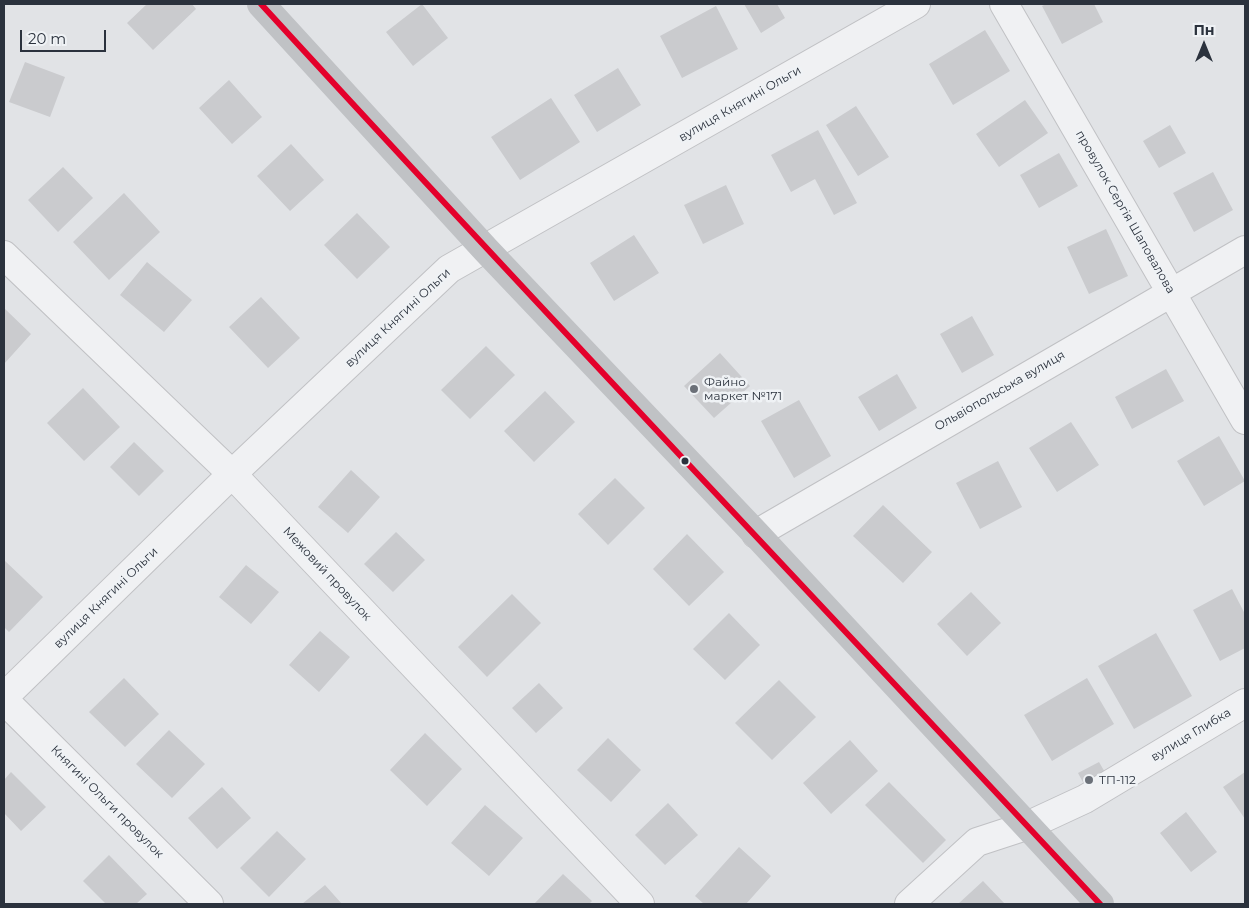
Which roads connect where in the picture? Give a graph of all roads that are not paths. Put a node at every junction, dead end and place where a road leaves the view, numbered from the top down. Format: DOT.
graph roads {
  1 [pos="261,4"];
  2 [pos="916,4"];
  3 [pos="1004,4"];
  4 [pos="486,250"];
  5 [pos="1245,250"];
  6 [pos="4,255"];
  7 [pos="1171,291"];
  8 [pos="1245,420"];
  9 [pos="232,474"];
  10 [pos="756,534"];
  11 [pos="4,699"];
  12 [pos="1245,703"];
  13 [pos="1029,825"];
  14 [pos="209,904"];
  15 [pos="640,904"];
  16 [pos="908,904"];
  17 [pos="1100,904"];
  1 -- 4 [label="street"];
  2 -- 4 [label="street, вулиця Княгині Ольги"];
  3 -- 7 [label="street, провулок Сергія Шаповалова"];
  4 -- 9 [label="street, вулиця Княгині Ольги"];
  4 -- 10 [label="street"];
  5 -- 7 [label="street, Ольвіопольська вулиця"];
  6 -- 9 [label="street, Межовий провулок"];
  7 -- 8 [label="street, провулок Сергія Шаповалова"];
  7 -- 10 [label="street, Ольвіопольська вулиця"];
  9 -- 11 [label="street, вулиця Княгині Ольги"];
  9 -- 15 [label="street, Межовий провулок"];
  10 -- 13 [label="street"];
  11 -- 14 [label="street, Княгині Ольги провулок"];
  12 -- 13 [label="street, вулиця Глибка"];
  13 -- 16 [label="street, вулиця Глибка"];
  13 -- 17 [label="street"];
}
